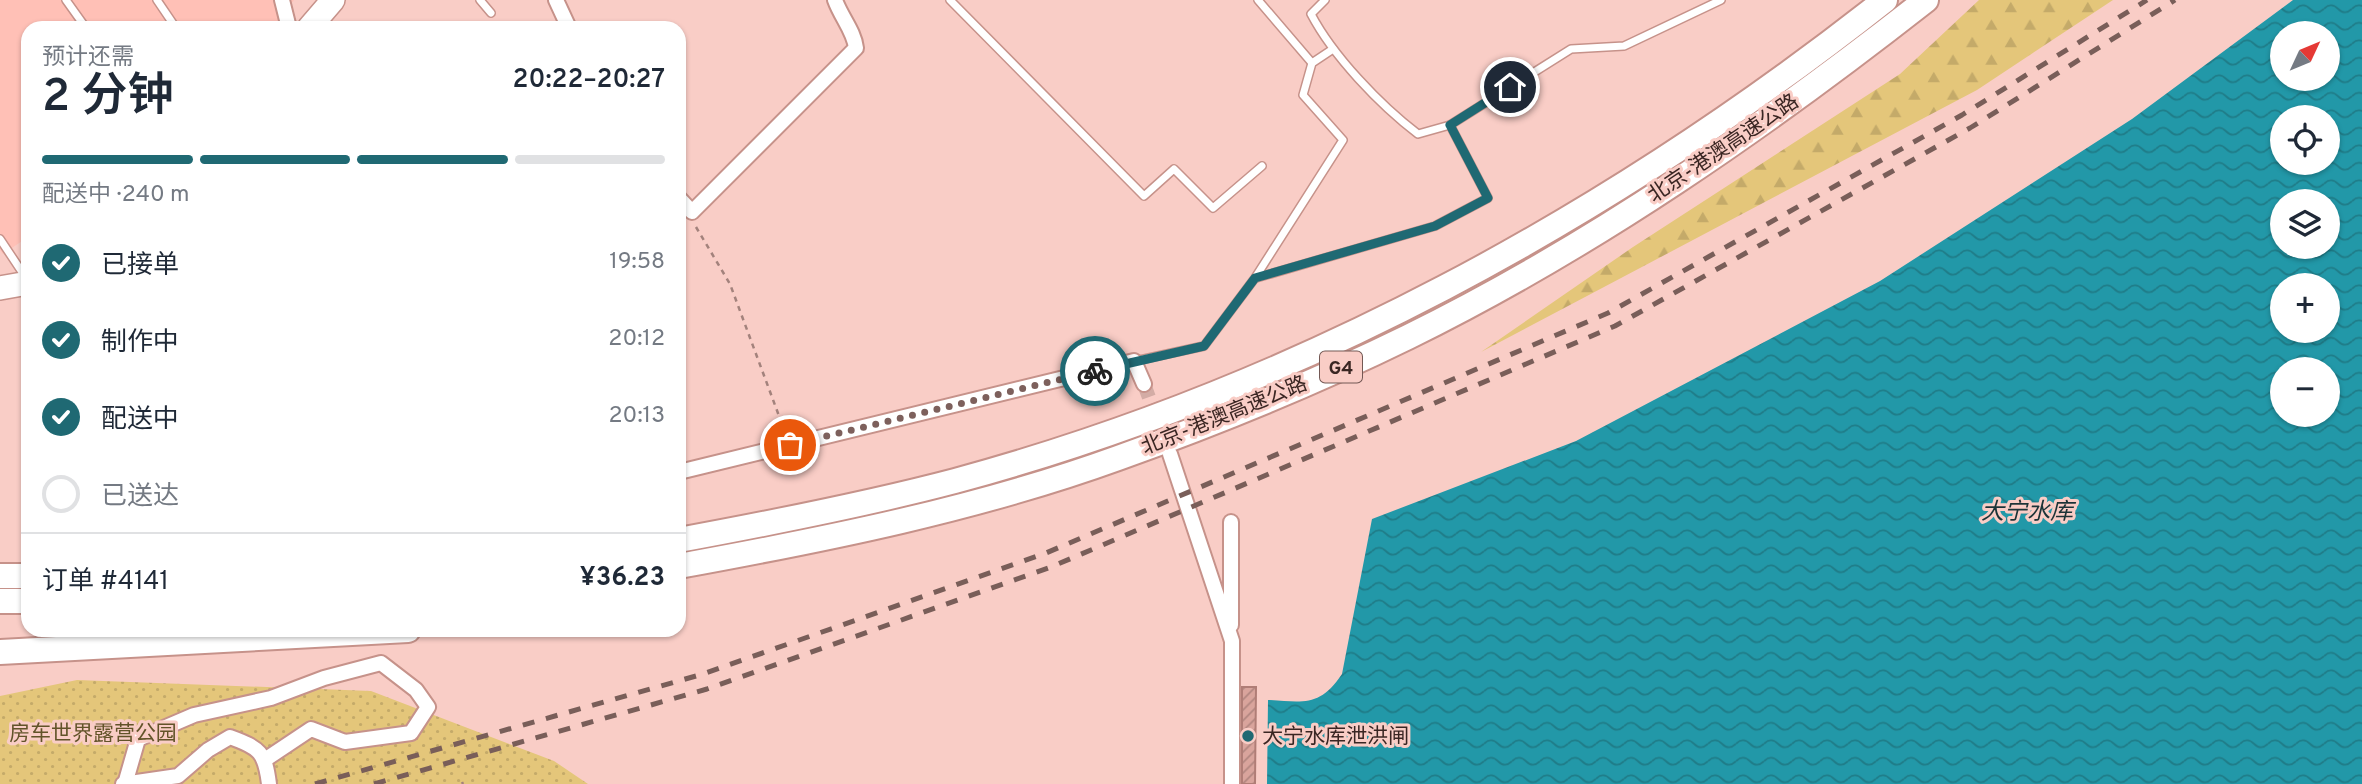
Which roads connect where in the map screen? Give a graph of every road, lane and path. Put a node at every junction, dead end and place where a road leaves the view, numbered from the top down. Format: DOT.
graph roads {
  1 [pos="66,0"];
  2 [pos="157,0"];
  3 [pos="282,0"];
  4 [pos="333,0"];
  5 [pos="480,0"];
  6 [pos="556,0"];
  7 [pos="835,0"];
  8 [pos="950,0"];
  9 [pos="1258,0"];
  10 [pos="1325,0"];
  11 [pos="1721,0"];
  12 [pos="1885,0"];
  13 [pos="1926,0"];
  14 [pos="491,13"];
  15 [pos="81,21"];
  16 [pos="171,21"];
  17 [pos="287,21"];
  18 [pos="315,21"];
  19 [pos="566,21"];
  20 [pos="1333,48"];
  21 [pos="1312,63"];
  22 [pos="1450,125"];
  23 [pos="1262,166"];
  24 [pos="686,206"];
  25 [pos="692,212"];
  26 [pos="0,239"];
  27 [pos="21,271"];
  28 [pos="1255,278"];
  29 [pos="21,284"];
  30 [pos="0,288"];
  31 [pos="1134,361"];
  32 [pos="1143,384"];
  33 [pos="790,445"];
  34 [pos="1170,454"];
  35 [pos="686,470"];
  36 [pos="1231,522"];
  37 [pos="686,539"];
  38 [pos="686,565"];
  39 [pos="0,576"];
  40 [pos="21,576"];
  41 [pos="0,601"];
  42 [pos="21,601"];
  43 [pos="326,637"];
  44 [pos="1231,641"];
  45 [pos="0,652"];
  46 [pos="266,759"];
  47 [pos="124,784"];
  48 [pos="269,784"];
  49 [pos="1232,784"];
  1 -- 15 [label="lane"];
  2 -- 16 [label="lane"];
  3 -- 17 [label="street"];
  4 -- 18 [label="highway"];
  5 -- 14 [label="lane"];
  6 -- 19 [label="street"];
  7 -- 25 [label="street"];
  8 -- 23 [label="lane"];
  9 -- 21 [label="lane"];
  10 -- 20 [label="lane"];
  11 -- 22 [label="lane"];
  12 -- 37 [label="highway, 北京-港澳高速公路 / G4"];
  13 -- 38 [label="highway, 北京-港澳高速公路 / G4"];
  20 -- 21 [label="lane"];
  20 -- 22 [label="lane"];
  21 -- 28 [label="lane"];
  22 -- 28 [label="lane"];
  24 -- 25 [label="street"];
  25 -- 33 [label="path"];
  26 -- 27 [label="lane"];
  28 -- 31 [label="lane"];
  29 -- 30 [label="highway"];
  31 -- 32 [label="street"];
  31 -- 33 [label="street"];
  33 -- 35 [label="street"];
  34 -- 44 [label="street"];
  36 -- 44 [label="street"];
  39 -- 40 [label="highway"];
  41 -- 42 [label="highway"];
  43 -- 45 [label="highway"];
  44 -- 49 [label="street"];
  46 -- 47 [label="street"];
  46 -- 47 [label="street"];
  46 -- 48 [label="street"];
}
